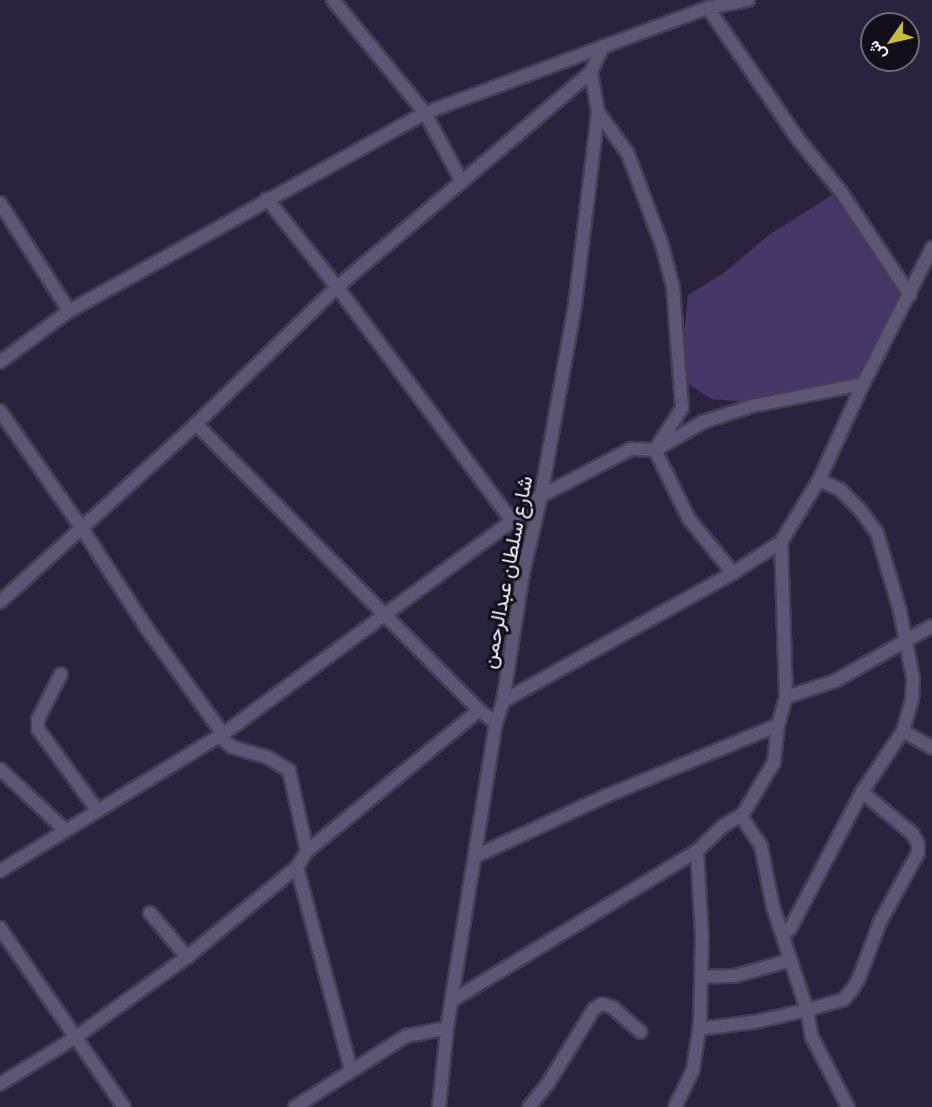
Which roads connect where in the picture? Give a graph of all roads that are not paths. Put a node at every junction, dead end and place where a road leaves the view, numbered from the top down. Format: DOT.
graph roads {
  1 [pos="333,0"];
  2 [pos="748,0"];
  3 [pos="708,8"];
  4 [pos="603,46"];
  5 [pos="591,72"];
  6 [pos="598,112"];
  7 [pos="425,113"];
  8 [pos="462,182"];
  9 [pos="267,199"];
  10 [pos="0,203"];
  11 [pos="932,248"];
  12 [pos="337,287"];
  13 [pos="910,295"];
  14 [pos="69,310"];
  15 [pos="0,362"];
  16 [pos="863,384"];
  17 [pos="0,411"];
  18 [pos="196,424"];
  19 [pos="655,450"];
  20 [pos="819,480"];
  21 [pos="541,496"];
  22 [pos="512,521"];
  23 [pos="81,527"];
  24 [pos="781,542"];
  25 [pos="733,573"];
  26 [pos="0,602"];
  27 [pos="387,615"];
  28 [pos="932,626"];
  29 [pos="905,639"];
  30 [pos="61,674"];
  31 [pos="786,698"];
  32 [pos="502,701"];
  33 [pos="479,710"];
  34 [pos="496,723"];
  35 [pos="778,725"];
  36 [pos="903,731"];
  37 [pos="221,735"];
  38 [pos="932,748"];
  39 [pos="0,769"];
  40 [pos="862,792"];
  41 [pos="97,810"];
  42 [pos="743,814"];
  43 [pos="64,829"];
  44 [pos="307,851"];
  45 [pos="697,851"];
  46 [pos="476,856"];
  47 [pos="297,867"];
  48 [pos="0,871"];
  49 [pos="150,913"];
  50 [pos="0,928"];
  51 [pos="783,935"];
  52 [pos="188,957"];
  53 [pos="791,960"];
  54 [pos="702,977"];
  55 [pos="453,1000"];
  56 [pos="807,1010"];
  57 [pos="447,1028"];
  58 [pos="699,1029"];
  59 [pos="641,1032"];
  60 [pos="76,1037"];
  61 [pos="351,1070"];
  62 [pos="0,1084"];
  63 [pos="678,1106"];
  64 [pos="124,1107"];
  65 [pos="295,1107"];
  66 [pos="440,1107"];
  67 [pos="529,1107"];
  68 [pos="848,1107"];
  1 -- 7 [label="street"];
  2 -- 3 [label="street"];
  3 -- 4 [label="street"];
  3 -- 13 [label="street"];
  4 -- 5 [label="street"];
  4 -- 7 [label="street"];
  5 -- 6 [label="street, شارع سلطان عبدالرحمن"];
  5 -- 8 [label="street"];
  6 -- 19 [label="street"];
  6 -- 21 [label="street, شارع سلطان عبدالرحمن"];
  7 -- 8 [label="street"];
  7 -- 9 [label="street"];
  8 -- 12 [label="street"];
  9 -- 12 [label="street"];
  9 -- 14 [label="street"];
  10 -- 14 [label="street"];
  11 -- 13 [label="street"];
  12 -- 18 [label="street"];
  12 -- 22 [label="street"];
  13 -- 16 [label="street"];
  14 -- 15 [label="street"];
  16 -- 19 [label="street"];
  16 -- 20 [label="street"];
  17 -- 23 [label="street"];
  18 -- 23 [label="street"];
  18 -- 27 [label="street"];
  19 -- 21 [label="street"];
  19 -- 25 [label="street"];
  20 -- 24 [label="street"];
  20 -- 29 [label="street"];
  21 -- 22 [label="street"];
  21 -- 32 [label="street, شارع سلطان عبدالرحمن"];
  22 -- 27 [label="street"];
  23 -- 26 [label="street"];
  23 -- 37 [label="street"];
  24 -- 25 [label="street"];
  24 -- 31 [label="street"];
  25 -- 32 [label="street"];
  27 -- 33 [label="street"];
  27 -- 37 [label="street"];
  28 -- 29 [label="street"];
  29 -- 31 [label="street"];
  29 -- 36 [label="street"];
  30 -- 41 [label="street"];
  31 -- 35 [label="street"];
  32 -- 34 [label="street, شارع سلطان عبدالرحمن"];
  33 -- 34 [label="street"];
  33 -- 44 [label="street"];
  34 -- 46 [label="street, شارع سلطان عبدالرحمن"];
  35 -- 42 [label="street"];
  35 -- 46 [label="street"];
  36 -- 38 [label="street"];
  36 -- 40 [label="street"];
  37 -- 41 [label="street"];
  37 -- 44 [label="street"];
  39 -- 43 [label="street"];
  40 -- 51 [label="street"];
  40 -- 56 [label="street"];
  41 -- 43 [label="street"];
  42 -- 45 [label="street"];
  42 -- 51 [label="street"];
  43 -- 48 [label="street"];
  44 -- 47 [label="street"];
  45 -- 54 [label="street"];
  45 -- 55 [label="street"];
  46 -- 55 [label="street, شارع سلطان عبدالرحمن"];
  47 -- 52 [label="street"];
  47 -- 61 [label="street"];
  49 -- 52 [label="street"];
  50 -- 60 [label="street"];
  51 -- 53 [label="street"];
  52 -- 60 [label="street"];
  53 -- 54 [label="street"];
  53 -- 56 [label="street"];
  54 -- 58 [label="street"];
  55 -- 57 [label="street, شارع سلطان عبدالرحمن"];
  56 -- 58 [label="street"];
  56 -- 68 [label="street"];
  57 -- 61 [label="street"];
  57 -- 66 [label="street, شارع سلطان عبدالرحمن"];
  58 -- 63 [label="street"];
  59 -- 67 [label="street"];
  60 -- 62 [label="street"];
  60 -- 64 [label="street"];
  61 -- 65 [label="street"];
}
